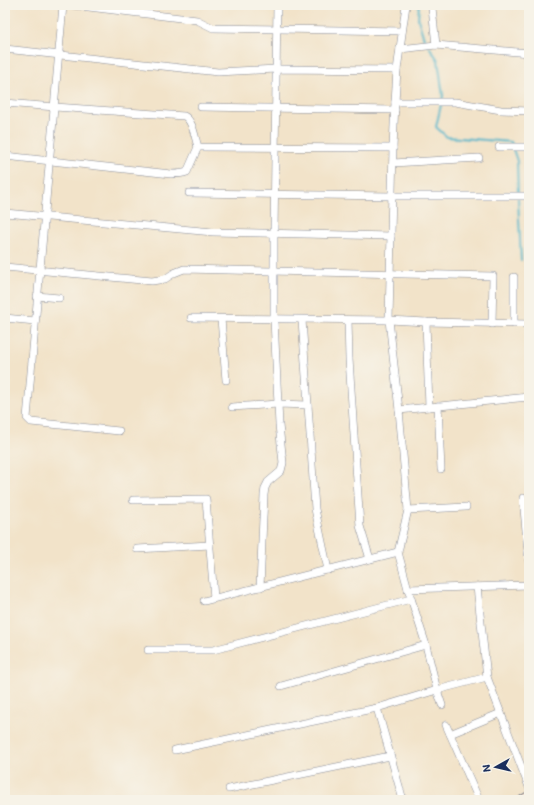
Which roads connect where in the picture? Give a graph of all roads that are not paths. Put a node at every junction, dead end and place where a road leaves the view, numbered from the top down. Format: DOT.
graph roads {
  1 [pos="64,5"];
  2 [pos="72,5"];
  3 [pos="277,5"];
  4 [pos="406,5"];
  5 [pos="432,5"];
  6 [pos="277,28"];
  7 [pos="402,31"];
  8 [pos="435,45"];
  9 [pos="5,49"];
  10 [pos="400,49"];
  11 [pos="529,53"];
  12 [pos="59,55"];
  13 [pos="276,69"];
  14 [pos="397,70"];
  15 [pos="395,102"];
  16 [pos="5,103"];
  17 [pos="201,107"];
  18 [pos="54,108"];
  19 [pos="276,108"];
  20 [pos="395,110"];
  21 [pos="529,111"];
  22 [pos="198,147"];
  23 [pos="499,147"];
  24 [pos="529,147"];
  25 [pos="275,148"];
  26 [pos="393,148"];
  27 [pos="5,156"];
  28 [pos="479,158"];
  29 [pos="50,161"];
  30 [pos="393,163"];
  31 [pos="189,193"];
  32 [pos="275,194"];
  33 [pos="392,196"];
  34 [pos="526,196"];
  35 [pos="5,214"];
  36 [pos="45,217"];
  37 [pos="274,233"];
  38 [pos="391,236"];
  39 [pos="5,267"];
  40 [pos="40,270"];
  41 [pos="275,272"];
  42 [pos="390,274"];
  43 [pos="514,278"];
  44 [pos="37,296"];
  45 [pos="59,298"];
  46 [pos="5,318"];
  47 [pos="191,318"];
  48 [pos="221,319"];
  49 [pos="274,319"];
  50 [pos="302,320"];
  51 [pos="348,320"];
  52 [pos="389,320"];
  53 [pos="35,321"];
  54 [pos="426,322"];
  55 [pos="492,324"];
  56 [pos="514,324"];
  57 [pos="529,324"];
  58 [pos="226,380"];
  59 [pos="529,397"];
  60 [pos="278,404"];
  61 [pos="308,405"];
  62 [pos="438,406"];
  63 [pos="232,407"];
  64 [pos="430,407"];
  65 [pos="399,410"];
  66 [pos="119,431"];
  67 [pos="441,469"];
  68 [pos="523,498"];
  69 [pos="133,500"];
  70 [pos="466,507"];
  71 [pos="408,510"];
  72 [pos="210,545"];
  73 [pos="137,549"];
  74 [pos="398,552"];
  75 [pos="370,559"];
  76 [pos="529,563"];
  77 [pos="328,570"];
  78 [pos="529,585"];
  79 [pos="260,586"];
  80 [pos="476,586"];
  81 [pos="408,589"];
  82 [pos="214,598"];
  83 [pos="411,599"];
  84 [pos="204,600"];
  85 [pos="426,645"];
  86 [pos="148,650"];
  87 [pos="487,677"];
  88 [pos="281,686"];
  89 [pos="437,690"];
  90 [pos="442,705"];
  91 [pos="377,708"];
  92 [pos="501,713"];
  93 [pos="446,725"];
  94 [pos="450,734"];
  95 [pos="176,750"];
  96 [pos="390,756"];
  97 [pos="529,788"];
  98 [pos="229,789"];
  99 [pos="529,797"];
  100 [pos="403,800"];
  101 [pos="479,800"];
  102 [pos="524,800"];
  1 -- 12 [label="street"];
  2 -- 6 [label="street"];
  3 -- 6 [label="street"];
  4 -- 7 [label="street"];
  5 -- 8 [label="street"];
  6 -- 7 [label="street"];
  6 -- 13 [label="street"];
  7 -- 10 [label="street"];
  8 -- 10 [label="street"];
  8 -- 11 [label="street"];
  9 -- 12 [label="street"];
  10 -- 14 [label="street"];
  12 -- 13 [label="street"];
  12 -- 18 [label="street"];
  13 -- 14 [label="street"];
  13 -- 19 [label="street"];
  14 -- 15 [label="street"];
  15 -- 20 [label="street"];
  15 -- 21 [label="street"];
  16 -- 18 [label="street"];
  17 -- 19 [label="street"];
  18 -- 22 [label="street"];
  18 -- 29 [label="street"];
  19 -- 20 [label="street"];
  19 -- 25 [label="street"];
  20 -- 26 [label="street"];
  22 -- 25 [label="street"];
  22 -- 29 [label="street"];
  23 -- 24 [label="street"];
  25 -- 26 [label="street"];
  25 -- 32 [label="street"];
  26 -- 30 [label="street"];
  27 -- 29 [label="street"];
  28 -- 30 [label="street"];
  29 -- 36 [label="street"];
  30 -- 33 [label="street"];
  31 -- 32 [label="street"];
  32 -- 33 [label="street"];
  32 -- 37 [label="street"];
  33 -- 34 [label="street"];
  33 -- 38 [label="street"];
  35 -- 36 [label="street"];
  36 -- 37 [label="street"];
  36 -- 40 [label="street"];
  37 -- 38 [label="street"];
  37 -- 41 [label="street"];
  38 -- 42 [label="street"];
  39 -- 40 [label="street"];
  40 -- 41 [label="street"];
  40 -- 44 [label="street"];
  41 -- 42 [label="street"];
  41 -- 49 [label="street"];
  42 -- 52 [label="street"];
  42 -- 55 [label="street"];
  43 -- 56 [label="street"];
  44 -- 45 [label="street"];
  44 -- 53 [label="street"];
  46 -- 53 [label="street"];
  47 -- 48 [label="street"];
  48 -- 49 [label="street"];
  48 -- 58 [label="street"];
  49 -- 50 [label="street"];
  49 -- 60 [label="street"];
  50 -- 51 [label="street"];
  50 -- 61 [label="street"];
  51 -- 52 [label="street"];
  51 -- 75 [label="street"];
  52 -- 54 [label="street"];
  52 -- 65 [label="street"];
  53 -- 66 [label="street"];
  54 -- 55 [label="street"];
  54 -- 64 [label="street"];
  55 -- 56 [label="street"];
  56 -- 57 [label="street"];
  59 -- 62 [label="street"];
  60 -- 61 [label="street"];
  60 -- 63 [label="street"];
  60 -- 79 [label="street"];
  61 -- 77 [label="street"];
  62 -- 64 [label="street"];
  62 -- 67 [label="street"];
  64 -- 65 [label="street"];
  65 -- 71 [label="street"];
  68 -- 76 [label="street"];
  69 -- 72 [label="street"];
  70 -- 71 [label="street"];
  71 -- 74 [label="street"];
  72 -- 73 [label="street"];
  72 -- 82 [label="street"];
  74 -- 75 [label="street"];
  74 -- 81 [label="street"];
  75 -- 77 [label="street"];
  77 -- 79 [label="street"];
  78 -- 80 [label="street"];
  79 -- 82 [label="street"];
  80 -- 81 [label="street"];
  80 -- 87 [label="street"];
  81 -- 83 [label="street"];
  82 -- 84 [label="street"];
  83 -- 85 [label="street"];
  83 -- 86 [label="street"];
  85 -- 88 [label="street"];
  85 -- 89 [label="street"];
  87 -- 89 [label="street"];
  87 -- 92 [label="street"];
  89 -- 90 [label="street"];
  89 -- 91 [label="street"];
  91 -- 95 [label="street"];
  91 -- 96 [label="street"];
  92 -- 94 [label="street"];
  92 -- 97 [label="street"];
  93 -- 94 [label="street"];
  94 -- 101 [label="street"];
  96 -- 98 [label="street"];
  96 -- 100 [label="street"];
  99 -- 102 [label="street"];
}
